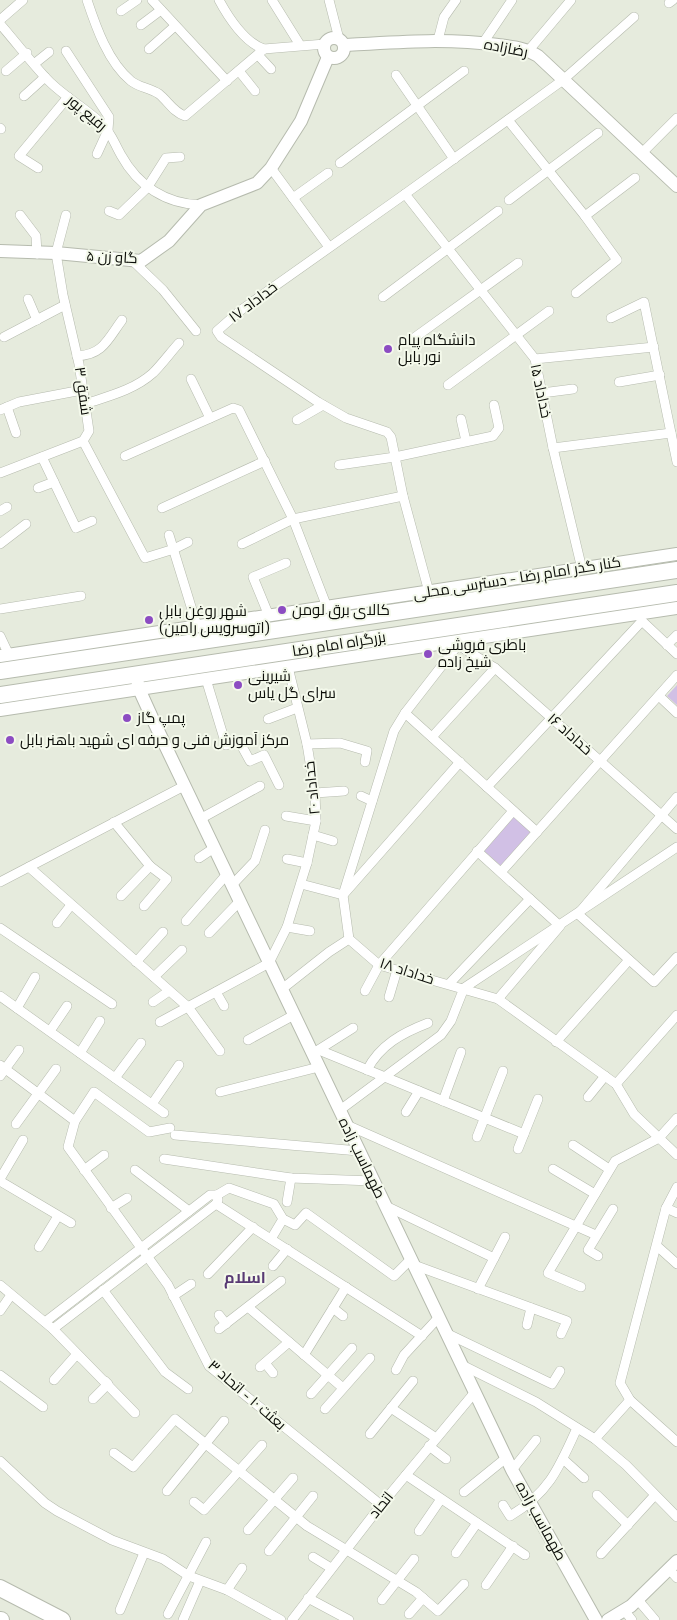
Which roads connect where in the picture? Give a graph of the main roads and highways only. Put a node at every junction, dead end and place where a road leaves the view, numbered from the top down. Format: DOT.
graph roads {
  1 [pos="342,42"];
  2 [pos="328,57"];
  3 [pos="677,186"];
  4 [pos="0,251"];
  5 [pos="677,554"];
  6 [pos="677,570"];
  7 [pos="515,579"];
  8 [pos="677,593"];
  9 [pos="470,601"];
  10 [pos="394,605"];
  11 [pos="677,608"];
  12 [pos="296,650"];
  13 [pos="5,655"];
  14 [pos="336,660"];
  15 [pos="0,671"];
  16 [pos="138,682"];
  17 [pos="22,691"];
  18 [pos="0,695"];
  19 [pos="0,704"];
  20 [pos="0,710"];
  21 [pos="674,1569"];
  22 [pos="0,1588"];
  23 [pos="628,1615"];
  24 [pos="62,1620"];
  25 [pos="596,1620"];
  26 [pos="608,1620"];
  1 -- 2 [label="main road"];
  1 -- 2 [label="main road"];
  1 -- 3 [label="main road, رضازاده"];
  2 -- 4 [label="main road, گاو زن ۵"];
  5 -- 7 [label="main road, کنار گذر امام رضا - دسترسی محلی"];
  6 -- 9 [label="highway, بزرگراه امام رضا"];
  7 -- 9 [label="main road"];
  7 -- 10 [label="main road, کنار گذر امام رضا - دسترسی محلی"];
  8 -- 12 [label="highway, بزرگراه امام رضا"];
  9 -- 10 [label="highway, بزرگراه امام رضا"];
  10 -- 13 [label="main road, کنار گذر امام رضا - دسترسی محلی"];
  10 -- 15 [label="highway, بزرگراه امام رضا"];
  11 -- 14 [label="main road"];
  12 -- 14 [label="main road"];
  12 -- 16 [label="highway, بزرگراه امام رضا"];
  14 -- 16 [label="main road"];
  16 -- 17 [label="highway, بزرگراه امام رضا"];
  16 -- 20 [label="main road"];
  16 -- 25 [label="main road, طهماسب زاده"];
  17 -- 18 [label="highway, بزرگراه امام رضا"];
  17 -- 19 [label="main road"];
  21 -- 23 [label="main road"];
  22 -- 24 [label="highway"];
  23 -- 26 [label="main road"];
}
